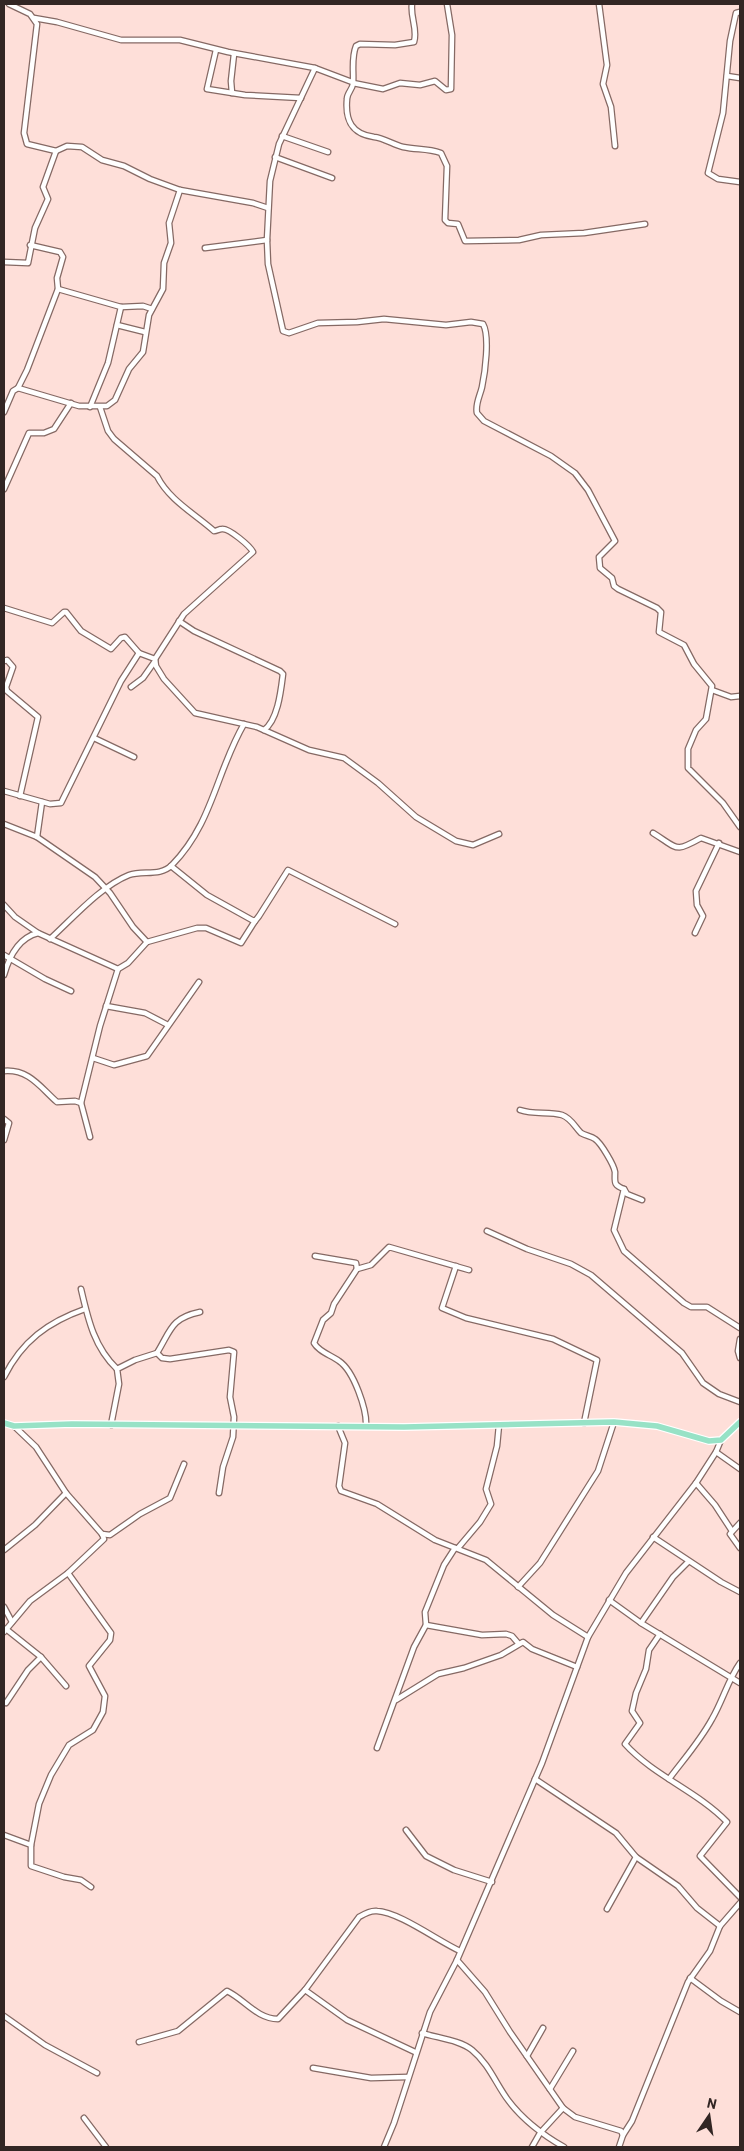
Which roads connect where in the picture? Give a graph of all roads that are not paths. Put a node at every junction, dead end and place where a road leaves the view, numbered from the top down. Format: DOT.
graph roads {
  1 [pos="9,4"];
  2 [pos="412,4"];
  3 [pos="447,4"];
  4 [pos="599,4"];
  5 [pos="740,12"];
  6 [pos="34,18"];
  7 [pos="216,50"];
  8 [pos="234,54"];
  9 [pos="315,68"];
  10 [pos="726,76"];
  11 [pos="740,78"];
  12 [pos="353,83"];
  13 [pos="232,93"];
  14 [pos="301,98"];
  15 [pos="282,136"];
  16 [pos="614,146"];
  17 [pos="56,151"];
  18 [pos="328,152"];
  19 [pos="275,158"];
  20 [pos="332,178"];
  21 [pos="740,182"];
  22 [pos="180,190"];
  23 [pos="268,208"];
  24 [pos="644,224"];
  25 [pos="267,240"];
  26 [pos="30,245"];
  27 [pos="205,248"];
  28 [pos="4,262"];
  29 [pos="58,289"];
  30 [pos="120,307"];
  31 [pos="152,309"];
  32 [pos="117,325"];
  33 [pos="145,332"];
  34 [pos="18,388"];
  35 [pos="71,403"];
  36 [pos="90,407"];
  37 [pos="100,407"];
  38 [pos="4,412"];
  39 [pos="4,489"];
  40 [pos="4,608"];
  41 [pos="179,621"];
  42 [pos="140,653"];
  43 [pos="155,660"];
  44 [pos="4,661"];
  45 [pos="131,687"];
  46 [pos="712,690"];
  47 [pos="740,696"];
  48 [pos="244,724"];
  49 [pos="264,730"];
  50 [pos="94,738"];
  51 [pos="134,758"];
  52 [pos="4,791"];
  53 [pos="20,796"];
  54 [pos="42,802"];
  55 [pos="4,824"];
  56 [pos="740,826"];
  57 [pos="500,834"];
  58 [pos="653,834"];
  59 [pos="36,837"];
  60 [pos="719,843"];
  61 [pos="740,852"];
  62 [pos="171,866"];
  63 [pos="106,887"];
  64 [pos="4,905"];
  65 [pos="255,920"];
  66 [pos="395,924"];
  67 [pos="38,933"];
  68 [pos="695,933"];
  69 [pos="50,939"];
  70 [pos="147,942"];
  71 [pos="4,955"];
  72 [pos="9,958"];
  73 [pos="118,969"];
  74 [pos="4,975"];
  75 [pos="199,982"];
  76 [pos="70,991"];
  77 [pos="106,1006"];
  78 [pos="168,1025"];
  79 [pos="93,1058"];
  80 [pos="4,1071"];
  81 [pos="81,1103"];
  82 [pos="520,1110"];
  83 [pos="4,1120"];
  84 [pos="90,1137"];
  85 [pos="4,1140"];
  86 [pos="624,1189"];
  87 [pos="642,1200"];
  88 [pos="488,1231"];
  89 [pos="315,1256"];
  90 [pos="456,1266"];
  91 [pos="357,1269"];
  92 [pos="469,1270"];
  93 [pos="81,1289"];
  94 [pos="85,1309"];
  95 [pos="200,1312"];
  96 [pos="740,1328"];
  97 [pos="740,1339"];
  98 [pos="157,1353"];
  99 [pos="740,1358"];
  100 [pos="116,1369"];
  101 [pos="4,1377"];
  102 [pos="740,1402"];
  103 [pos="614,1422"];
  104 [pos="740,1422"];
  105 [pos="584,1423"];
  106 [pos="4,1424"];
  107 [pos="111,1425"];
  108 [pos="233,1425"];
  109 [pos="499,1425"];
  110 [pos="14,1426"];
  111 [pos="338,1426"];
  112 [pos="366,1426"];
  113 [pos="722,1440"];
  114 [pos="716,1452"];
  115 [pos="184,1464"];
  116 [pos="740,1469"];
  117 [pos="696,1483"];
  118 [pos="66,1493"];
  119 [pos="219,1493"];
  120 [pos="740,1523"];
  121 [pos="732,1531"];
  122 [pos="102,1534"];
  123 [pos="653,1537"];
  124 [pos="457,1548"];
  125 [pos="740,1548"];
  126 [pos="4,1550"];
  127 [pos="688,1562"];
  128 [pos="68,1572"];
  129 [pos="518,1587"];
  130 [pos="740,1592"];
  131 [pos="609,1600"];
  132 [pos="4,1608"];
  133 [pos="12,1622"];
  134 [pos="641,1623"];
  135 [pos="426,1625"];
  136 [pos="5,1631"];
  137 [pos="660,1634"];
  138 [pos="588,1637"];
  139 [pos="518,1644"];
  140 [pos="41,1657"];
  141 [pos="740,1663"];
  142 [pos="577,1667"];
  143 [pos="731,1677"];
  144 [pos="740,1683"];
  145 [pos="66,1686"];
  146 [pos="396,1700"];
  147 [pos="6,1703"];
  148 [pos="377,1748"];
  149 [pos="536,1779"];
  150 [pos="669,1779"];
  151 [pos="406,1830"];
  152 [pos="4,1835"];
  153 [pos="30,1845"];
  154 [pos="636,1858"];
  155 [pos="492,1882"];
  156 [pos="91,1887"];
  157 [pos="740,1897"];
  158 [pos="740,1903"];
  159 [pos="607,1909"];
  160 [pos="720,1926"];
  161 [pos="460,1951"];
  162 [pos="457,1960"];
  163 [pos="690,1978"];
  164 [pos="305,1990"];
  165 [pos="740,2012"];
  166 [pos="4,2016"];
  167 [pos="543,2028"];
  168 [pos="422,2033"];
  169 [pos="139,2042"];
  170 [pos="415,2052"];
  171 [pos="573,2052"];
  172 [pos="527,2056"];
  173 [pos="313,2068"];
  174 [pos="97,2074"];
  175 [pos="408,2077"];
  176 [pos="550,2089"];
  177 [pos="563,2108"];
  178 [pos="84,2118"];
  179 [pos="540,2133"];
  180 [pos="623,2135"];
  181 [pos="106,2147"];
  182 [pos="384,2147"];
  183 [pos="532,2147"];
  184 [pos="564,2147"];
  185 [pos="618,2147"];
  1 -- 6 [label="street"];
  2 -- 12 [label="street"];
  3 -- 12 [label="street"];
  4 -- 16 [label="street"];
  5 -- 10 [label="street"];
  6 -- 7 [label="street"];
  6 -- 17 [label="street"];
  7 -- 8 [label="street"];
  7 -- 13 [label="street"];
  8 -- 9 [label="street"];
  8 -- 13 [label="street"];
  9 -- 12 [label="street"];
  9 -- 14 [label="street"];
  10 -- 11 [label="street"];
  10 -- 21 [label="street"];
  12 -- 24 [label="street"];
  13 -- 14 [label="street"];
  14 -- 15 [label="street"];
  15 -- 18 [label="street"];
  15 -- 19 [label="street"];
  17 -- 22 [label="street"];
  17 -- 26 [label="street"];
  19 -- 20 [label="street"];
  19 -- 23 [label="street"];
  22 -- 23 [label="street"];
  22 -- 31 [label="street"];
  23 -- 25 [label="street"];
  25 -- 27 [label="street"];
  25 -- 46 [label="street"];
  26 -- 28 [label="street"];
  26 -- 29 [label="street"];
  29 -- 30 [label="street"];
  29 -- 34 [label="street"];
  30 -- 31 [label="street"];
  30 -- 32 [label="street"];
  31 -- 33 [label="street"];
  32 -- 33 [label="street"];
  32 -- 36 [label="street"];
  33 -- 37 [label="street"];
  34 -- 35 [label="street"];
  34 -- 38 [label="street"];
  35 -- 36 [label="street"];
  35 -- 39 [label="street"];
  36 -- 37 [label="street"];
  37 -- 41 [label="street"];
  40 -- 42 [label="street"];
  41 -- 43 [label="street"];
  41 -- 49 [label="street"];
  42 -- 43 [label="street"];
  42 -- 50 [label="street"];
  43 -- 45 [label="street"];
  43 -- 48 [label="street"];
  44 -- 53 [label="street"];
  46 -- 47 [label="street"];
  46 -- 56 [label="street"];
  48 -- 49 [label="street"];
  48 -- 62 [label="street"];
  49 -- 57 [label="street"];
  50 -- 51 [label="street"];
  50 -- 54 [label="street"];
  52 -- 53 [label="street"];
  53 -- 54 [label="street"];
  54 -- 59 [label="street"];
  55 -- 59 [label="street"];
  58 -- 60 [label="street"];
  59 -- 63 [label="street"];
  60 -- 61 [label="street"];
  60 -- 68 [label="street"];
  62 -- 63 [label="street"];
  62 -- 65 [label="street"];
  63 -- 69 [label="street"];
  63 -- 70 [label="street"];
  64 -- 67 [label="street"];
  65 -- 66 [label="street"];
  65 -- 70 [label="street"];
  67 -- 69 [label="street"];
  67 -- 72 [label="street"];
  69 -- 73 [label="street"];
  70 -- 73 [label="street"];
  71 -- 72 [label="street"];
  72 -- 74 [label="street"];
  72 -- 76 [label="street"];
  73 -- 77 [label="street"];
  75 -- 78 [label="street"];
  77 -- 78 [label="street"];
  77 -- 79 [label="street"];
  78 -- 79 [label="street"];
  79 -- 81 [label="street"];
  80 -- 81 [label="street"];
  81 -- 84 [label="street"];
  82 -- 86 [label="street"];
  83 -- 85 [label="street"];
  86 -- 87 [label="street"];
  86 -- 96 [label="street"];
  88 -- 102 [label="street"];
  89 -- 91 [label="street"];
  90 -- 91 [label="street"];
  90 -- 92 [label="street"];
  90 -- 105 [label="street"];
  91 -- 112 [label="street"];
  93 -- 94 [label="street"];
  94 -- 100 [label="street"];
  94 -- 101 [label="street"];
  95 -- 98 [label="street"];
  97 -- 99 [label="street"];
  98 -- 100 [label="street"];
  98 -- 108 [label="street"];
  100 -- 107 [label="street"];
  103 -- 105 [label="main road"];
  103 -- 113 [label="main road"];
  103 -- 129 [label="street"];
  104 -- 113 [label="main road"];
  105 -- 109 [label="main road"];
  106 -- 110 [label="main road"];
  107 -- 108 [label="main road"];
  107 -- 110 [label="main road"];
  108 -- 111 [label="main road"];
  108 -- 119 [label="street"];
  109 -- 112 [label="main road"];
  109 -- 124 [label="street"];
  110 -- 118 [label="street"];
  111 -- 112 [label="main road"];
  111 -- 124 [label="street"];
  113 -- 114 [label="street"];
  114 -- 116 [label="street"];
  114 -- 117 [label="street"];
  115 -- 122 [label="street"];
  117 -- 121 [label="street"];
  117 -- 123 [label="street"];
  118 -- 122 [label="street"];
  118 -- 126 [label="street"];
  120 -- 121 [label="street"];
  121 -- 125 [label="street"];
  122 -- 128 [label="street"];
  123 -- 127 [label="street"];
  123 -- 131 [label="street"];
  124 -- 129 [label="street"];
  124 -- 135 [label="street"];
  127 -- 130 [label="street"];
  127 -- 134 [label="street"];
  128 -- 133 [label="street"];
  128 -- 153 [label="street"];
  129 -- 138 [label="street"];
  131 -- 134 [label="street"];
  131 -- 138 [label="street"];
  132 -- 133 [label="street"];
  133 -- 136 [label="street"];
  134 -- 137 [label="street"];
  135 -- 139 [label="street"];
  135 -- 146 [label="street"];
  136 -- 140 [label="street"];
  137 -- 143 [label="street"];
  137 -- 150 [label="street"];
  138 -- 142 [label="street"];
  139 -- 142 [label="street"];
  139 -- 146 [label="street"];
  140 -- 145 [label="street"];
  140 -- 147 [label="street"];
  141 -- 143 [label="street"];
  142 -- 149 [label="street"];
  143 -- 144 [label="street"];
  143 -- 150 [label="street"];
  146 -- 148 [label="street"];
  149 -- 154 [label="street"];
  149 -- 155 [label="street"];
  150 -- 157 [label="street"];
  151 -- 155 [label="street"];
  152 -- 153 [label="street"];
  153 -- 156 [label="street"];
  154 -- 159 [label="street"];
  154 -- 160 [label="street"];
  155 -- 161 [label="street"];
  158 -- 160 [label="street"];
  160 -- 163 [label="street"];
  161 -- 162 [label="street"];
  161 -- 164 [label="street"];
  162 -- 168 [label="street"];
  162 -- 172 [label="street"];
  163 -- 165 [label="street"];
  163 -- 180 [label="street"];
  164 -- 169 [label="street"];
  164 -- 170 [label="street"];
  166 -- 174 [label="street"];
  167 -- 172 [label="street"];
  168 -- 170 [label="street"];
  168 -- 179 [label="street"];
  170 -- 175 [label="street"];
  171 -- 176 [label="street"];
  172 -- 176 [label="street"];
  173 -- 175 [label="street"];
  175 -- 182 [label="street"];
  176 -- 177 [label="street"];
  177 -- 179 [label="street"];
  177 -- 180 [label="street"];
  178 -- 181 [label="street"];
  179 -- 183 [label="street"];
  179 -- 184 [label="street"];
  180 -- 185 [label="street"];
}
